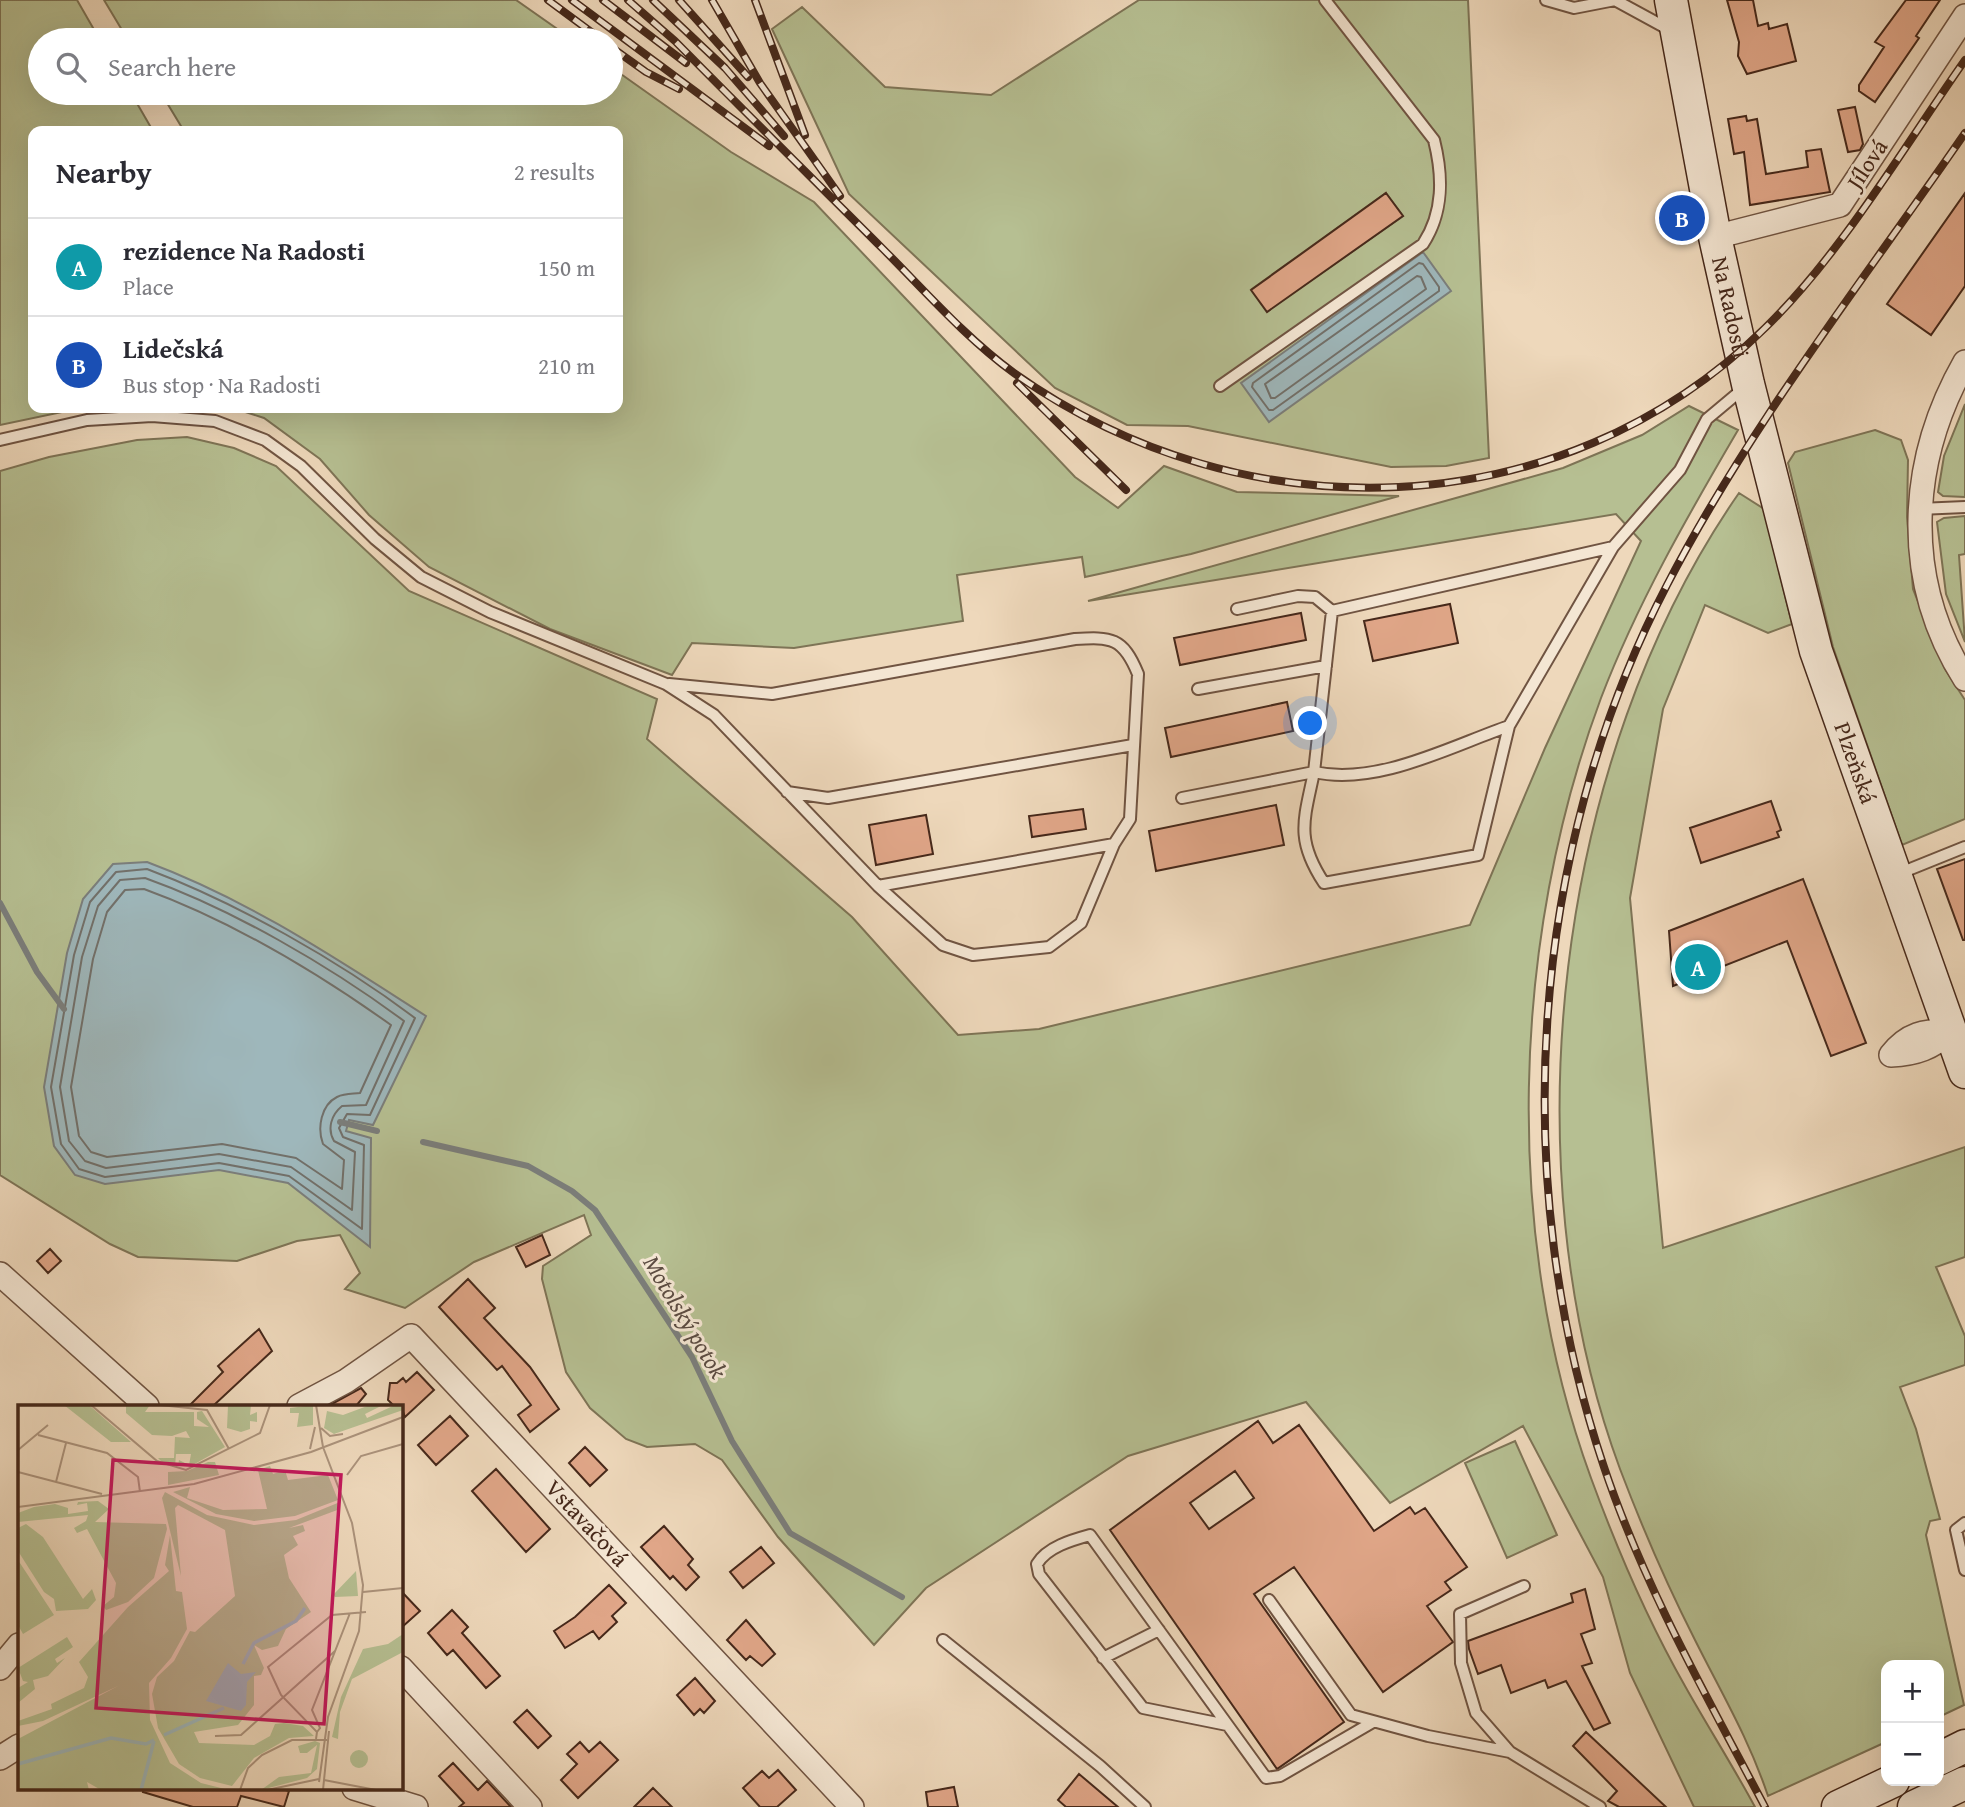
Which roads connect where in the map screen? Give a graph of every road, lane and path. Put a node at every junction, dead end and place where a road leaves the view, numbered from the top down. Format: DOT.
graph roads {
  1 [pos="1325,0"];
  2 [pos="1546,0"];
  3 [pos="1615,0"];
  4 [pos="1671,0"];
  5 [pos="1965,16"];
  6 [pos="1677,35"];
  7 [pos="1715,237"];
  8 [pos="1965,362"];
  9 [pos="1748,384"];
  10 [pos="1220,386"];
  11 [pos="0,440"];
  12 [pos="1764,447"];
  13 [pos="1965,507"];
  14 [pos="1919,509"];
  15 [pos="1613,547"];
  16 [pos="1237,609"];
  17 [pos="1332,611"];
  18 [pos="1326,666"];
  19 [pos="1965,679"];
  20 [pos="666,684"];
  21 [pos="1198,688"];
  22 [pos="1509,726"];
  23 [pos="1133,745"];
  24 [pos="1314,772"];
  25 [pos="787,792"];
  26 [pos="1182,797"];
  27 [pos="1114,844"];
  28 [pos="1965,847"];
  29 [pos="1895,875"];
  30 [pos="878,886"];
  31 [pos="1965,1072"];
  32 [pos="0,1274"];
  33 [pos="147,1405"];
  34 [pos="301,1405"];
  35 [pos="1965,1523"];
  36 [pos="1965,1570"];
  37 [pos="1524,1586"];
  38 [pos="1269,1600"];
  39 [pos="1159,1630"];
  40 [pos="943,1640"];
  41 [pos="18,1645"];
  42 [pos="1103,1658"];
  43 [pos="0,1668"];
  44 [pos="402,1669"];
  45 [pos="1373,1721"];
  46 [pos="1227,1725"];
  47 [pos="1965,1746"];
  48 [pos="18,1747"];
  49 [pos="1510,1752"];
  50 [pos="1944,1756"];
  51 [pos="0,1758"];
  52 [pos="1965,1783"];
  53 [pos="1882,1786"];
  54 [pos="361,1790"];
  55 [pos="416,1807"];
  56 [pos="530,1807"];
  57 [pos="852,1807"];
  58 [pos="1145,1807"];
  59 [pos="1600,1807"];
  60 [pos="1838,1807"];
  61 [pos="1914,1807"];
  1 -- 10 [label="lane"];
  2 -- 3 [label="lane"];
  3 -- 6 [label="lane"];
  4 -- 6 [label="main road, Na Radosti"];
  5 -- 7 [label="street, Jílová"];
  6 -- 7 [label="main road, Na Radosti"];
  7 -- 9 [label="main road, Na Radosti"];
  8 -- 14 [label="street"];
  9 -- 12 [label="main road, Na Radosti"];
  9 -- 15 [label="lane"];
  11 -- 20 [label="lane"];
  12 -- 29 [label="main road, Plzeňská"];
  13 -- 14 [label="lane"];
  14 -- 19 [label="street"];
  15 -- 17 [label="lane"];
  15 -- 22 [label="lane"];
  16 -- 17 [label="lane"];
  17 -- 18 [label="lane"];
  18 -- 21 [label="lane"];
  18 -- 24 [label="lane"];
  20 -- 23 [label="lane"];
  20 -- 25 [label="lane"];
  22 -- 24 [label="lane"];
  22 -- 24 [label="lane"];
  23 -- 25 [label="lane"];
  23 -- 27 [label="lane"];
  24 -- 26 [label="lane"];
  25 -- 30 [label="lane"];
  27 -- 30 [label="lane"];
  27 -- 30 [label="lane"];
  28 -- 29 [label="lane"];
  29 -- 31 [label="main road, Plzeňská"];
  32 -- 33 [label="street"];
  34 -- 57 [label="street, Vstavačová"];
  35 -- 36 [label="lane"];
  37 -- 49 [label="lane"];
  38 -- 45 [label="lane"];
  39 -- 42 [label="lane"];
  39 -- 42 [label="lane"];
  39 -- 46 [label="lane"];
  40 -- 58 [label="lane"];
  41 -- 43 [label="street"];
  42 -- 46 [label="lane"];
  44 -- 56 [label="street"];
  45 -- 46 [label="lane"];
  45 -- 49 [label="lane"];
  47 -- 50 [label="main road"];
  48 -- 51 [label="street"];
  49 -- 59 [label="lane"];
  52 -- 61 [label="main road"];
  53 -- 60 [label="main road"];
  54 -- 55 [label="street"];
}
